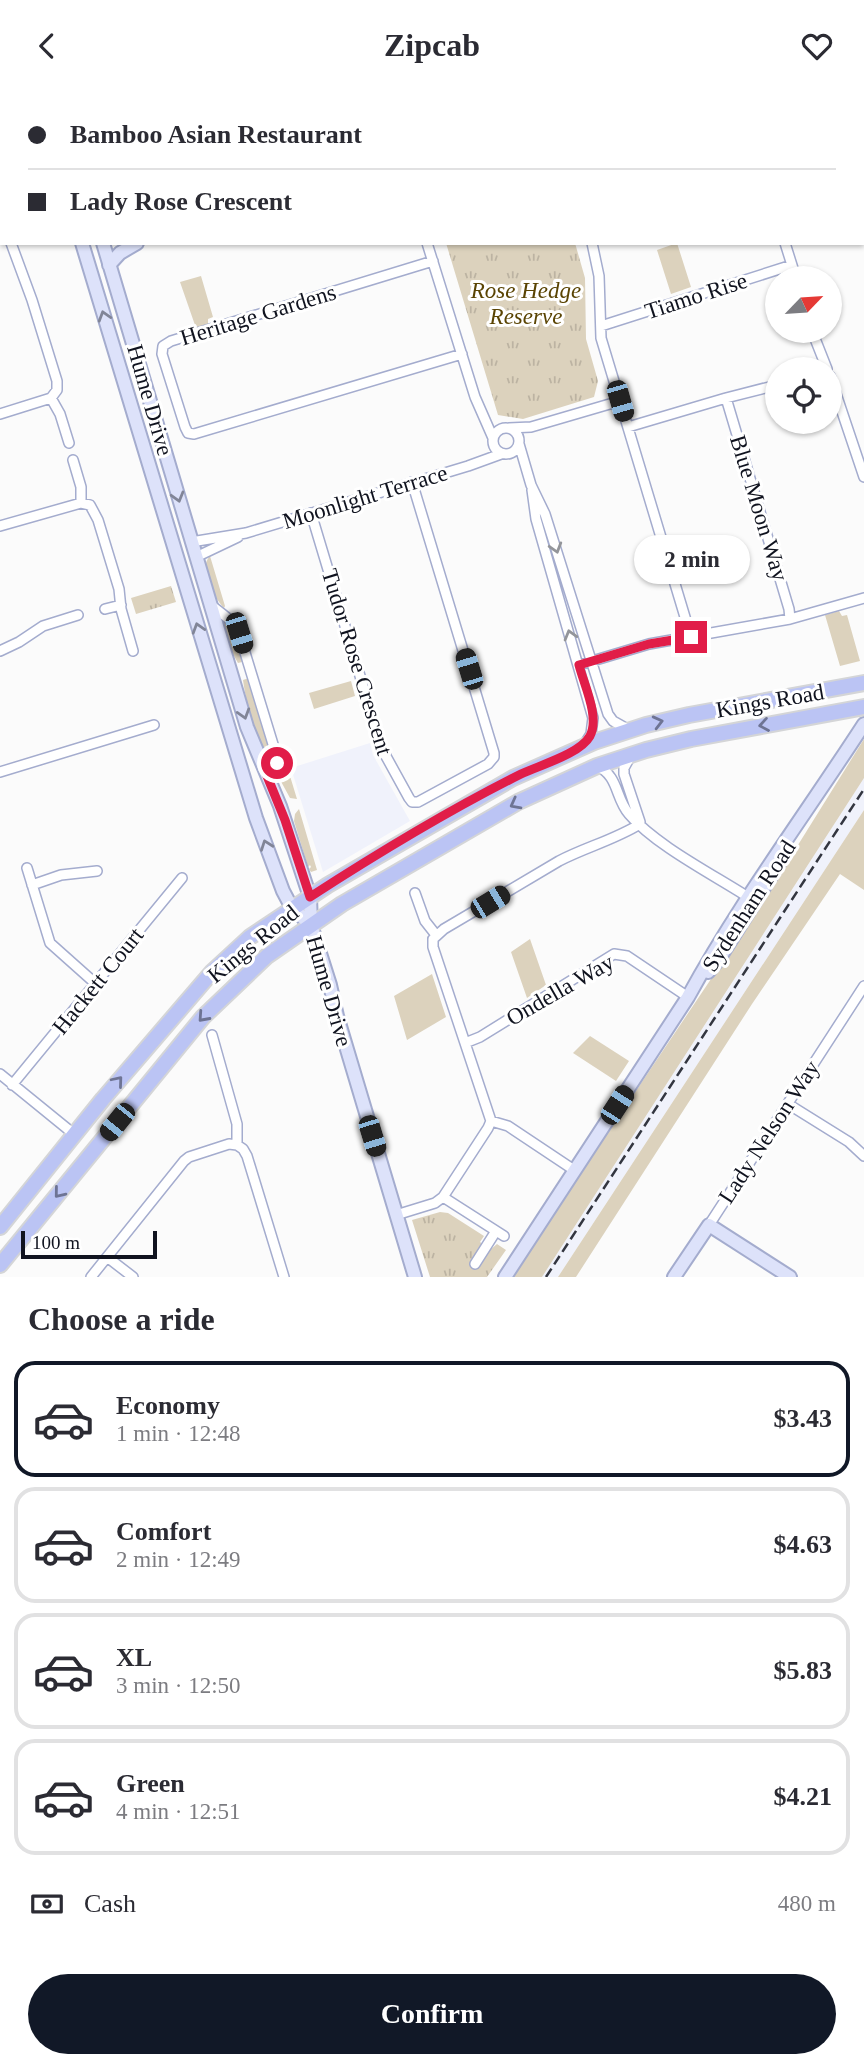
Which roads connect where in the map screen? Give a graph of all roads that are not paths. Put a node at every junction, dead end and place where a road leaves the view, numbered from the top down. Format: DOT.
graph roads {
  1 [pos="12,245"];
  2 [pos="83,245"];
  3 [pos="104,245"];
  4 [pos="134,245"];
  5 [pos="428,245"];
  6 [pos="592,245"];
  7 [pos="786,245"];
  8 [pos="433,261"];
  9 [pos="109,265"];
  10 [pos="792,265"];
  11 [pos="601,326"];
  12 [pos="462,354"];
  13 [pos="765,388"];
  14 [pos="51,398"];
  15 [pos="726,398"];
  16 [pos="620,401"];
  17 [pos="842,412"];
  18 [pos="0,414"];
  19 [pos="483,417"];
  20 [pos="531,427"];
  21 [pos="628,427"];
  22 [pos="507,428"];
  23 [pos="492,441"];
  24 [pos="519,442"];
  25 [pos="69,443"];
  26 [pos="505,454"];
  27 [pos="483,459"];
  28 [pos="73,460"];
  29 [pos="524,464"];
  30 [pos="864,477"];
  31 [pos="412,482"];
  32 [pos="531,485"];
  33 [pos="81,503"];
  34 [pos="311,513"];
  35 [pos="0,526"];
  36 [pos="246,533"];
  37 [pos="191,542"];
  38 [pos="175,554"];
  39 [pos="195,557"];
  40 [pos="864,598"];
  41 [pos="210,604"];
  42 [pos="121,605"];
  43 [pos="105,609"];
  44 [pos="78,615"];
  45 [pos="790,619"];
  46 [pos="691,637"];
  47 [pos="0,651"];
  48 [pos="133,651"];
  49 [pos="591,661"];
  50 [pos="579,665"];
  51 [pos="864,683"];
  52 [pos="864,707"];
  53 [pos="864,724"];
  54 [pos="154,725"];
  55 [pos="629,730"];
  56 [pos="583,747"];
  57 [pos="631,755"];
  58 [pos="597,766"];
  59 [pos="0,772"];
  60 [pos="267,776"];
  61 [pos="640,824"];
  62 [pos="27,868"];
  63 [pos="97,871"];
  64 [pos="182,878"];
  65 [pos="32,885"];
  66 [pos="415,893"];
  67 [pos="310,897"];
  68 [pos="752,899"];
  69 [pos="292,908"];
  70 [pos="310,925"];
  71 [pos="436,935"];
  72 [pos="96,984"];
  73 [pos="864,986"];
  74 [pos="688,996"];
  75 [pos="212,1035"];
  76 [pos="465,1043"];
  77 [pos="0,1074"];
  78 [pos="12,1085"];
  79 [pos="788,1104"];
  80 [pos="491,1121"];
  81 [pos="75,1135"];
  82 [pos="237,1145"];
  83 [pos="864,1156"];
  84 [pos="574,1170"];
  85 [pos="443,1197"];
  86 [pos="396,1215"];
  87 [pos="709,1225"];
  88 [pos="0,1227"];
  89 [pos="107,1257"];
  90 [pos="475,1264"];
  91 [pos="0,1265"];
  92 [pos="91,1277"];
  93 [pos="133,1277"];
  94 [pos="284,1277"];
  95 [pos="415,1277"];
  96 [pos="505,1277"];
  97 [pos="674,1277"];
  98 [pos="790,1277"];
  1 -- 14 [label="street"];
  38 -- 2 [label="street, Hume Drive, one-way"];
  3 -- 9 [label="street, Hume Drive"];
  4 -- 9 [label="street"];
  5 -- 8 [label="street"];
  6 -- 11 [label="street"];
  7 -- 10 [label="street"];
  8 -- 12 [label="street"];
  8 -- 12 [label="street, Heritage Gardens"];
  9 -- 37 [label="street, Hume Drive, one-way"];
  10 -- 11 [label="street, Tiamo Rise"];
  11 -- 16 [label="street"];
  12 -- 19 [label="street"];
  13 -- 15 [label="street"];
  14 -- 18 [label="street"];
  14 -- 25 [label="street"];
  15 -- 21 [label="street"];
  15 -- 45 [label="street, Blue Moon Way"];
  16 -- 20 [label="street"];
  16 -- 21 [label="street"];
  17 -- 30 [label="street"];
  19 -- 22 [label="street"];
  19 -- 23 [label="street"];
  20 -- 22 [label="street"];
  20 -- 24 [label="street"];
  21 -- 46 [label="street"];
  22 -- 23 [label="street"];
  22 -- 24 [label="street"];
  23 -- 26 [label="street"];
  23 -- 27 [label="street"];
  24 -- 26 [label="street"];
  24 -- 29 [label="street"];
  26 -- 27 [label="street, Moonlight Terrace"];
  26 -- 29 [label="street"];
  27 -- 31 [label="street, Moonlight Terrace"];
  28 -- 33 [label="street"];
  29 -- 32 [label="street"];
  31 -- 34 [label="street, Moonlight Terrace"];
  31 -- 34 [label="street, Tudor Rose Crescent"];
  32 -- 49 [label="street, one-way"];
  50 -- 32 [label="street, one-way"];
  33 -- 35 [label="street"];
  33 -- 42 [label="street"];
  34 -- 36 [label="street, Moonlight Terrace"];
  36 -- 37 [label="street, Moonlight Terrace"];
  36 -- 39 [label="street, Moonlight Terrace"];
  37 -- 38 [label="street, Moonlight Terrace"];
  37 -- 39 [label="street, Hume Drive"];
  38 -- 39 [label="street"];
  69 -- 38 [label="street, Hume Drive, one-way"];
  39 -- 41 [label="street, Hume Drive"];
  40 -- 45 [label="street"];
  41 -- 60 [label="street, Hume Drive, one-way"];
  41 -- 60 [label="street"];
  42 -- 43 [label="street"];
  42 -- 48 [label="street"];
  44 -- 47 [label="street"];
  45 -- 46 [label="street"];
  46 -- 49 [label="street"];
  49 -- 50 [label="street"];
  49 -- 55 [label="street"];
  50 -- 56 [label="street"];
  55 -- 51 [label="main road, Kings Road, one-way"];
  52 -- 57 [label="main road, Kings Road, one-way"];
  53 -- 68 [label="street, Sydenham Road"];
  54 -- 59 [label="street"];
  55 -- 56 [label="main road, Kings Road"];
  56 -- 67 [label="main road, Kings Road"];
  57 -- 58 [label="main road, Kings Road"];
  57 -- 61 [label="street"];
  58 -- 61 [label="street"];
  58 -- 70 [label="main road, Kings Road, one-way"];
  60 -- 67 [label="street, Hume Drive"];
  61 -- 68 [label="street"];
  61 -- 71 [label="street"];
  62 -- 65 [label="street"];
  63 -- 65 [label="street"];
  64 -- 72 [label="street, Hackett Court"];
  65 -- 72 [label="street"];
  66 -- 71 [label="street"];
  67 -- 69 [label="main road, Kings Road"];
  67 -- 70 [label="street, Hume Drive"];
  68 -- 74 [label="street, Sydenham Road"];
  69 -- 70 [label="street, Hume Drive"];
  81 -- 69 [label="main road, Kings Road, one-way"];
  70 -- 86 [label="street, Hume Drive"];
  70 -- 91 [label="main road, Kings Road, one-way"];
  71 -- 76 [label="street"];
  72 -- 78 [label="street, Hackett Court"];
  73 -- 79 [label="street, Lady Nelson Way"];
  74 -- 76 [label="street, Ondella Way"];
  74 -- 84 [label="street, Sydenham Road"];
  75 -- 82 [label="street"];
  76 -- 80 [label="street"];
  77 -- 78 [label="street"];
  78 -- 81 [label="street"];
  79 -- 83 [label="street"];
  79 -- 87 [label="street, Lady Nelson Way"];
  80 -- 84 [label="street"];
  80 -- 85 [label="street"];
  81 -- 88 [label="main road, Kings Road"];
  82 -- 89 [label="street"];
  82 -- 94 [label="street"];
  84 -- 96 [label="street, Sydenham Road"];
  85 -- 86 [label="street"];
  85 -- 90 [label="street"];
  86 -- 95 [label="street, Hume Drive"];
  87 -- 97 [label="street, Lady Nelson Way"];
  87 -- 98 [label="street"];
  89 -- 92 [label="street"];
  89 -- 93 [label="street"];
}
